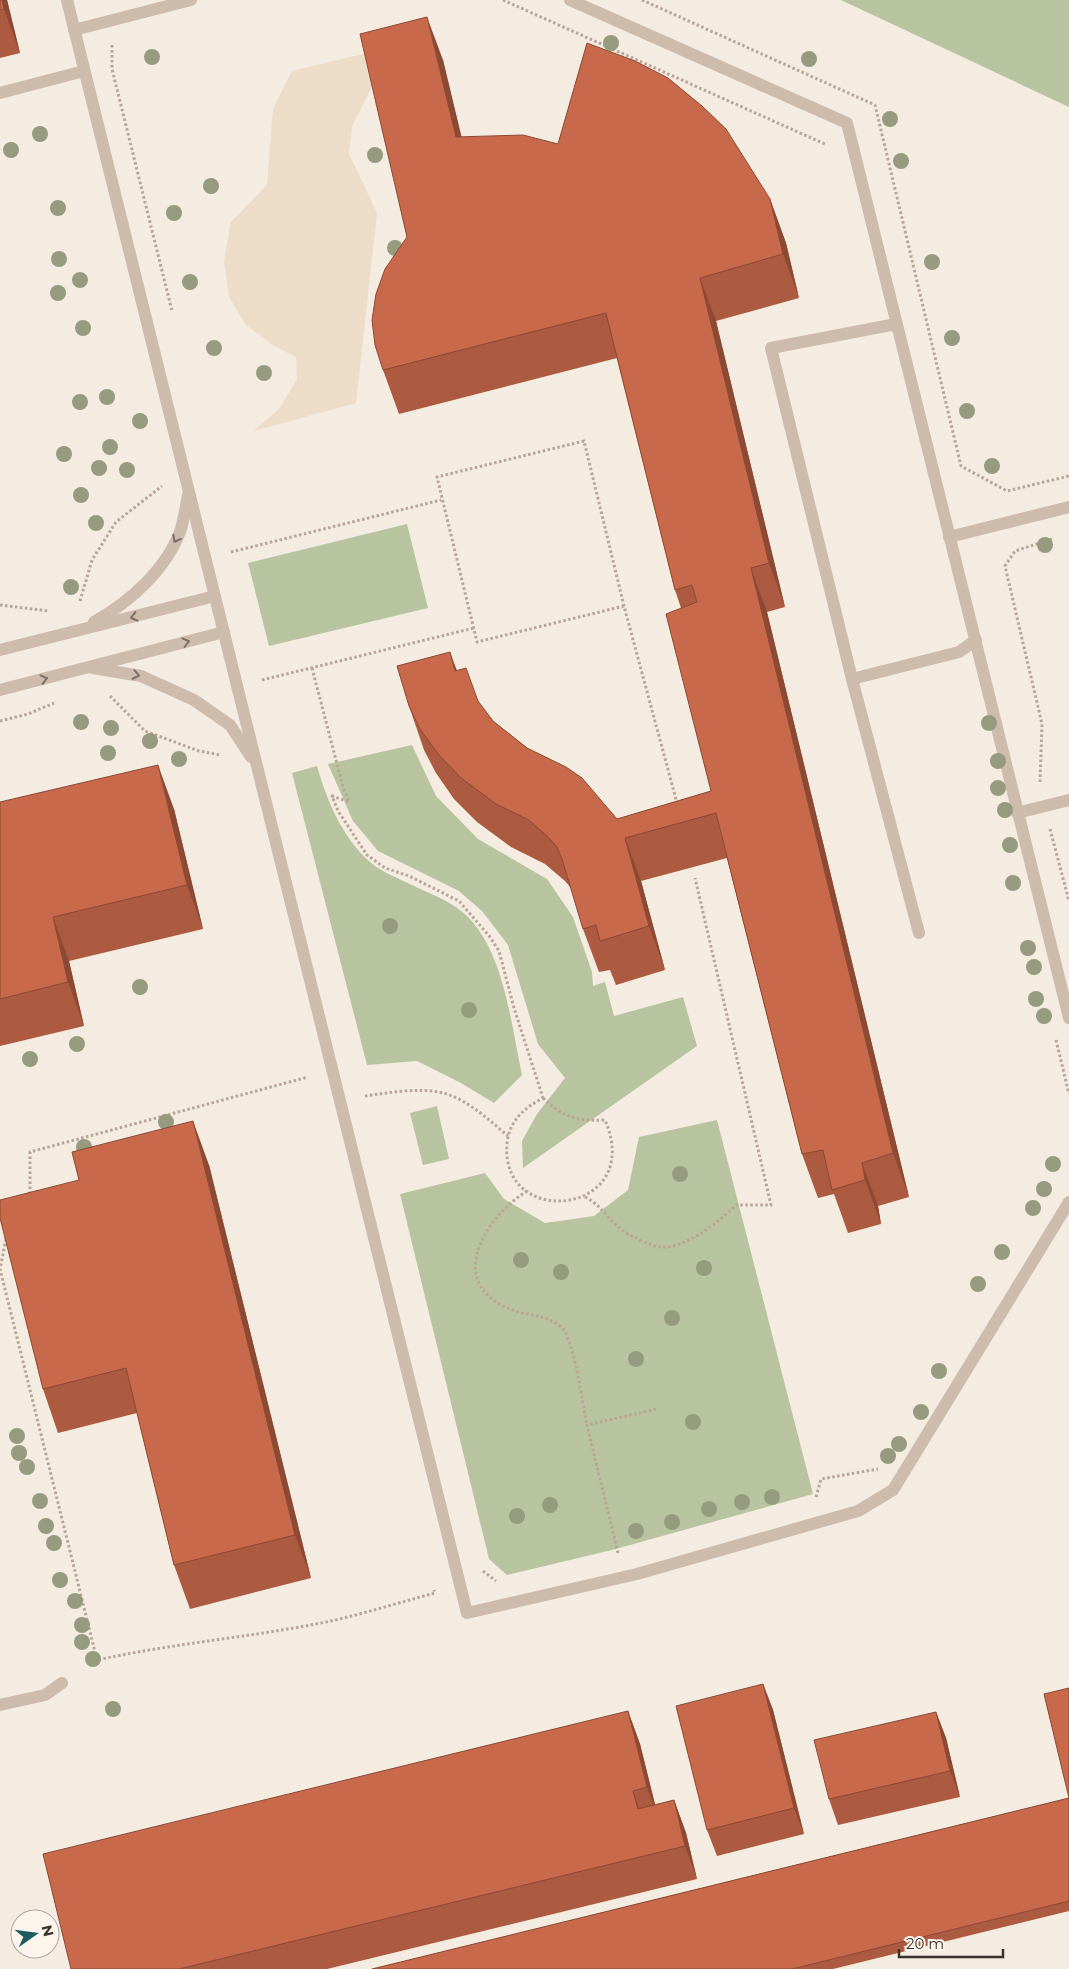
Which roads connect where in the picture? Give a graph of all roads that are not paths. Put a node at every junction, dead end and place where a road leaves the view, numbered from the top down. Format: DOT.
graph roads {
  1 [pos="67,0"];
  2 [pos="191,0"];
  3 [pos="570,0"];
  4 [pos="74,30"];
  5 [pos="84,70"];
  6 [pos="0,93"];
  7 [pos="896,324"];
  8 [pos="189,492"];
  9 [pos="1069,507"];
  10 [pos="949,538"];
  11 [pos="215,596"];
  12 [pos="78,630"];
  13 [pos="224,632"];
  14 [pos="976,640"];
  15 [pos="0,650"];
  16 [pos="88,668"];
  17 [pos="852,679"];
  18 [pos="0,690"];
  19 [pos="257,766"];
  20 [pos="1069,800"];
  21 [pos="1017,813"];
  22 [pos="919,933"];
  23 [pos="1069,1018"];
  24 [pos="1069,1202"];
  25 [pos="62,1683"];
  26 [pos="0,1705"];
  1 -- 4 [label="lane"];
  2 -- 4 [label="lane"];
  3 -- 7 [label="lane"];
  4 -- 5 [label="lane"];
  5 -- 6 [label="lane"];
  5 -- 8 [label="lane"];
  7 -- 10 [label="lane"];
  7 -- 17 [label="lane"];
  8 -- 11 [label="lane"];
  8 -- 12 [label="lane, one-way"];
  9 -- 10 [label="lane"];
  10 -- 14 [label="lane"];
  11 -- 12 [label="lane, one-way"];
  11 -- 13 [label="lane"];
  12 -- 15 [label="lane"];
  16 -- 13 [label="lane, one-way"];
  13 -- 19 [label="lane"];
  14 -- 17 [label="lane"];
  14 -- 21 [label="lane"];
  18 -- 16 [label="lane, one-way"];
  16 -- 19 [label="lane, one-way"];
  17 -- 22 [label="lane"];
  19 -- 24 [label="lane"];
  20 -- 21 [label="lane"];
  21 -- 23 [label="lane"];
  25 -- 26 [label="lane"];
}
